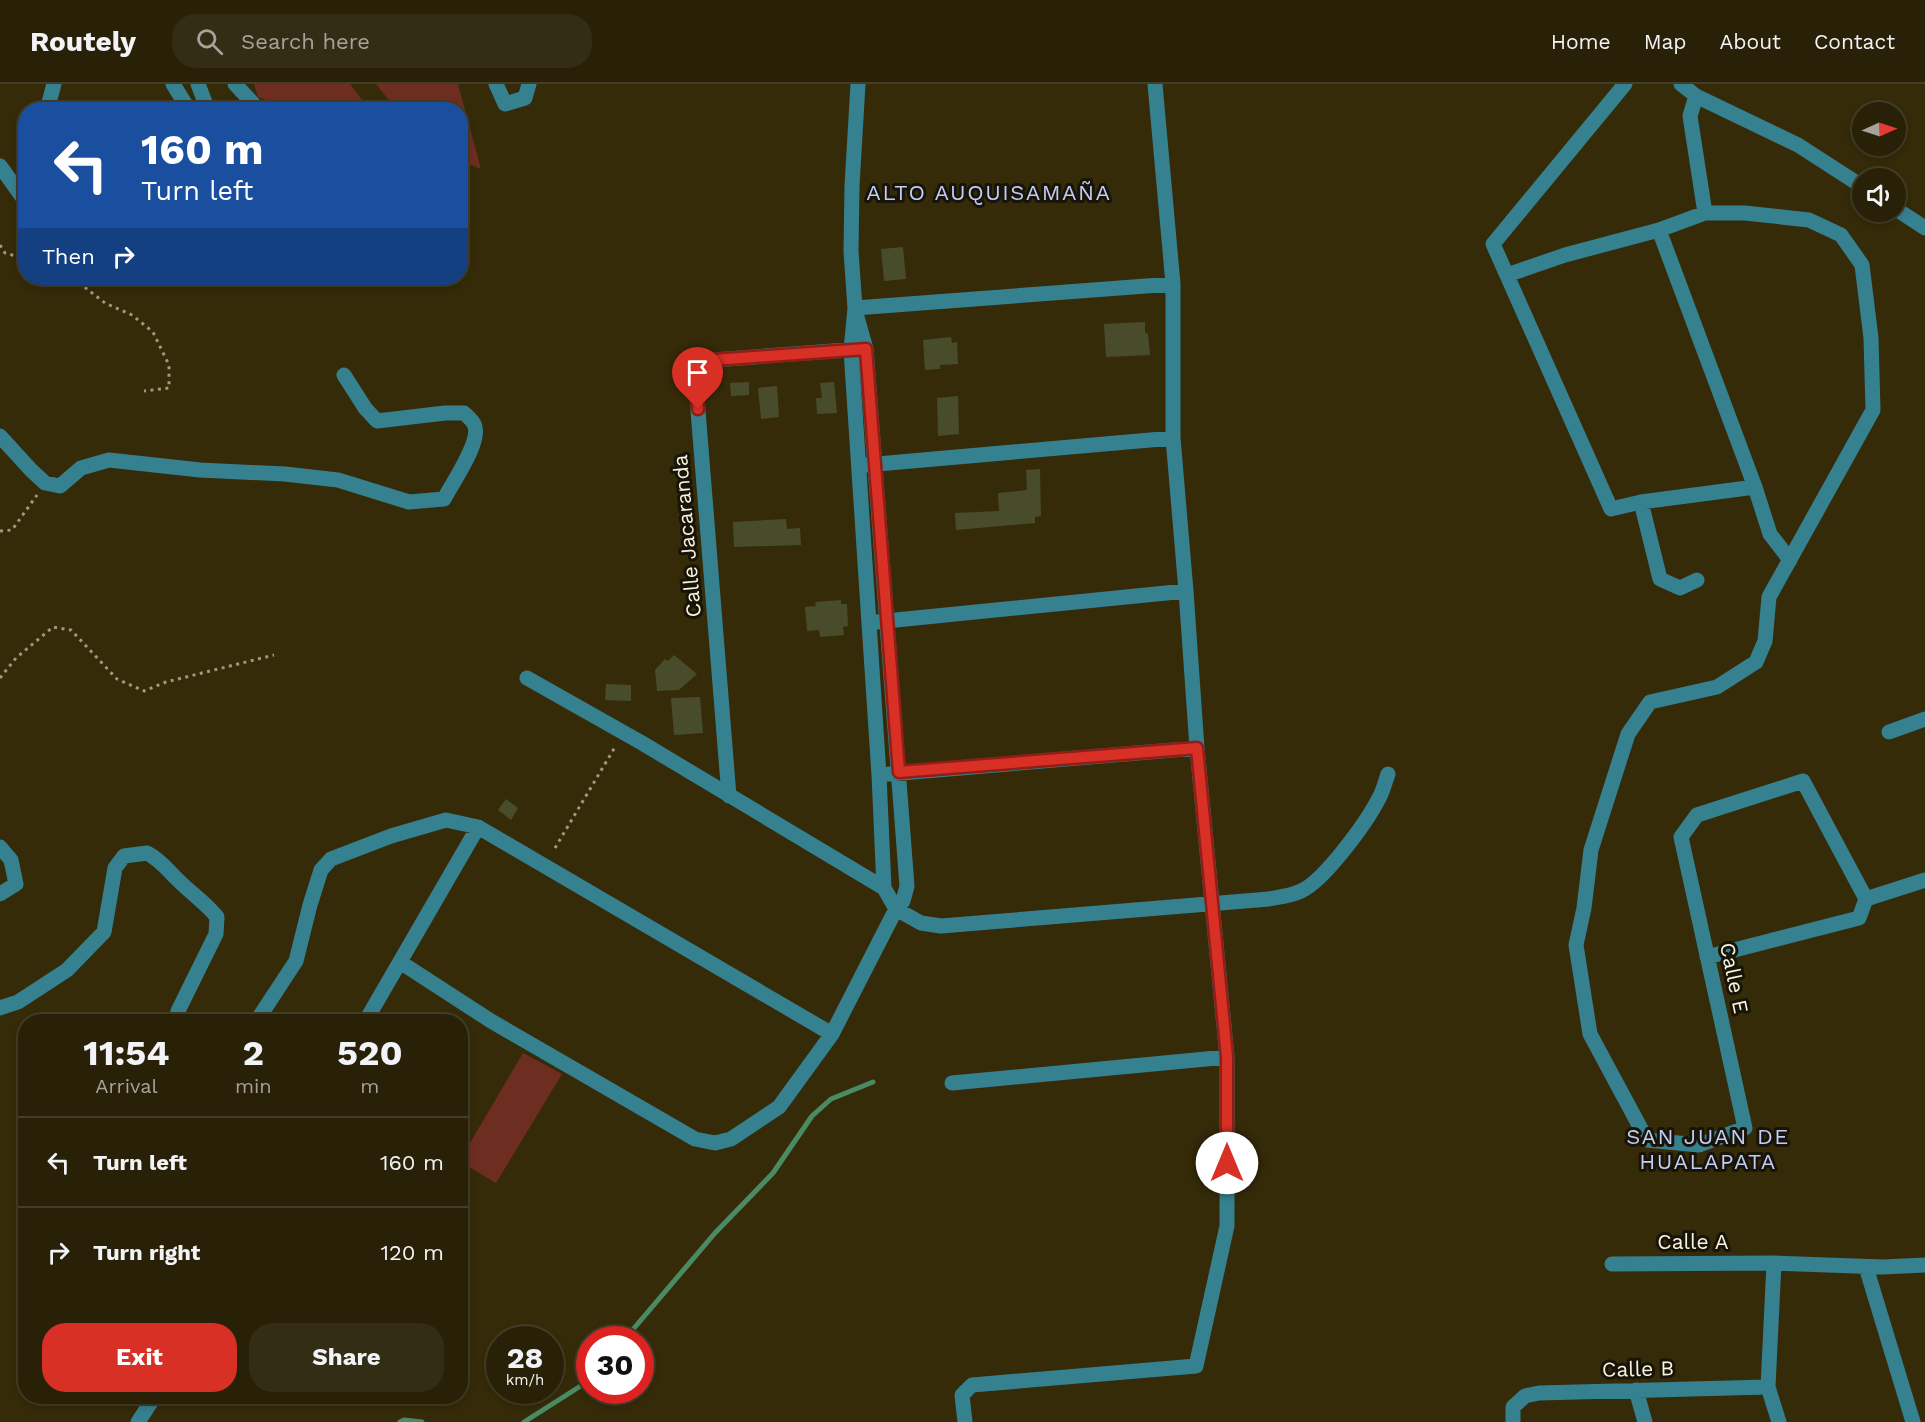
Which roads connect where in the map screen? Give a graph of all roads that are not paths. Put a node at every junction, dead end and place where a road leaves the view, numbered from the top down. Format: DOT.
graph roads {
  1 [pos="54,84"];
  2 [pos="173,84"];
  3 [pos="198,84"];
  4 [pos="234,84"];
  5 [pos="496,84"];
  6 [pos="529,84"];
  7 [pos="858,84"];
  8 [pos="1155,84"];
  9 [pos="1625,84"];
  10 [pos="1682,84"];
  11 [pos="1696,96"];
  12 [pos="49,102"];
  13 [pos="184,102"];
  14 [pos="205,102"];
  15 [pos="251,102"];
  16 [pos="0,166"];
  17 [pos="1852,180"];
  18 [pos="18,191"];
  19 [pos="1705,213"];
  20 [pos="1906,216"];
  21 [pos="1925,228"];
  22 [pos="1659,230"];
  23 [pos="1507,275"];
  24 [pos="1173,284"];
  25 [pos="855,308"];
  26 [pos="858,349"];
  27 [pos="344,375"];
  28 [pos="0,436"];
  29 [pos="1173,438"];
  30 [pos="875,465"];
  31 [pos="857,466"];
  32 [pos="1755,487"];
  33 [pos="1641,502"];
  34 [pos="1790,560"];
  35 [pos="1697,580"];
  36 [pos="1186,591"];
  37 [pos="886,620"];
  38 [pos="868,623"];
  39 [pos="527,678"];
  40 [pos="1925,719"];
  41 [pos="1889,732"];
  42 [pos="1197,748"];
  43 [pos="899,772"];
  44 [pos="1388,774"];
  45 [pos="879,775"];
  46 [pos="729,796"];
  47 [pos="478,827"];
  48 [pos="0,848"];
  49 [pos="1925,880"];
  50 [pos="884,888"];
  51 [pos="0,894"];
  52 [pos="1866,899"];
  53 [pos="1211,903"];
  54 [pos="896,909"];
  55 [pos="1707,957"];
  56 [pos="400,962"];
  57 [pos="0,1008"];
  58 [pos="177,1014"];
  59 [pos="261,1014"];
  60 [pos="370,1014"];
  61 [pos="832,1034"];
  62 [pos="1227,1057"];
  63 [pos="952,1083"];
  64 [pos="1774,1263"];
  65 [pos="1612,1264"];
  66 [pos="1925,1265"];
  67 [pos="1866,1267"];
  68 [pos="1768,1387"];
  69 [pos="1636,1390"];
  70 [pos="150,1404"];
  71 [pos="1513,1414"];
  72 [pos="138,1422"];
  73 [pos="964,1422"];
  74 [pos="1645,1422"];
  75 [pos="1779,1422"];
  76 [pos="1913,1422"];
  1 -- 12 [label="street"];
  2 -- 13 [label="street"];
  3 -- 14 [label="street"];
  4 -- 15 [label="street"];
  5 -- 6 [label="street"];
  7 -- 25 [label="street"];
  8 -- 24 [label="street"];
  9 -- 23 [label="street"];
  10 -- 11 [label="street"];
  11 -- 17 [label="street"];
  11 -- 19 [label="street"];
  16 -- 18 [label="street"];
  19 -- 22 [label="street"];
  19 -- 34 [label="street"];
  20 -- 21 [label="street"];
  22 -- 23 [label="street"];
  22 -- 32 [label="street"];
  23 -- 33 [label="street"];
  24 -- 25 [label="street"];
  24 -- 29 [label="street"];
  25 -- 26 [label="street"];
  26 -- 30 [label="street"];
  26 -- 31 [label="street"];
  26 -- 46 [label="street, Calle Jacaranda"];
  27 -- 28 [label="street"];
  29 -- 30 [label="street"];
  29 -- 36 [label="street"];
  30 -- 31 [label="street"];
  30 -- 37 [label="street"];
  31 -- 38 [label="street"];
  32 -- 33 [label="street"];
  32 -- 34 [label="street"];
  33 -- 35 [label="street"];
  34 -- 55 [label="street, Calle E"];
  36 -- 37 [label="street"];
  36 -- 42 [label="street"];
  37 -- 38 [label="street"];
  37 -- 43 [label="street"];
  38 -- 45 [label="street"];
  39 -- 46 [label="street"];
  40 -- 41 [label="street"];
  42 -- 43 [label="street"];
  42 -- 53 [label="street"];
  43 -- 45 [label="street"];
  43 -- 54 [label="street"];
  44 -- 53 [label="street"];
  45 -- 50 [label="street"];
  46 -- 50 [label="street"];
  47 -- 56 [label="street"];
  47 -- 59 [label="street"];
  47 -- 61 [label="street"];
  48 -- 51 [label="street"];
  49 -- 52 [label="street"];
  50 -- 54 [label="street"];
  52 -- 55 [label="street"];
  52 -- 55 [label="street, Calle E"];
  53 -- 54 [label="street"];
  53 -- 62 [label="street"];
  54 -- 61 [label="street"];
  56 -- 60 [label="street"];
  56 -- 61 [label="street"];
  57 -- 58 [label="street"];
  62 -- 63 [label="street"];
  62 -- 73 [label="street"];
  64 -- 65 [label="street, Calle A"];
  64 -- 67 [label="street, Calle A"];
  64 -- 68 [label="street"];
  66 -- 67 [label="street, Calle A"];
  67 -- 76 [label="street"];
  68 -- 69 [label="street, Calle B"];
  68 -- 75 [label="street"];
  69 -- 71 [label="street, Calle B"];
  69 -- 74 [label="street"];
  70 -- 72 [label="street"];
}
